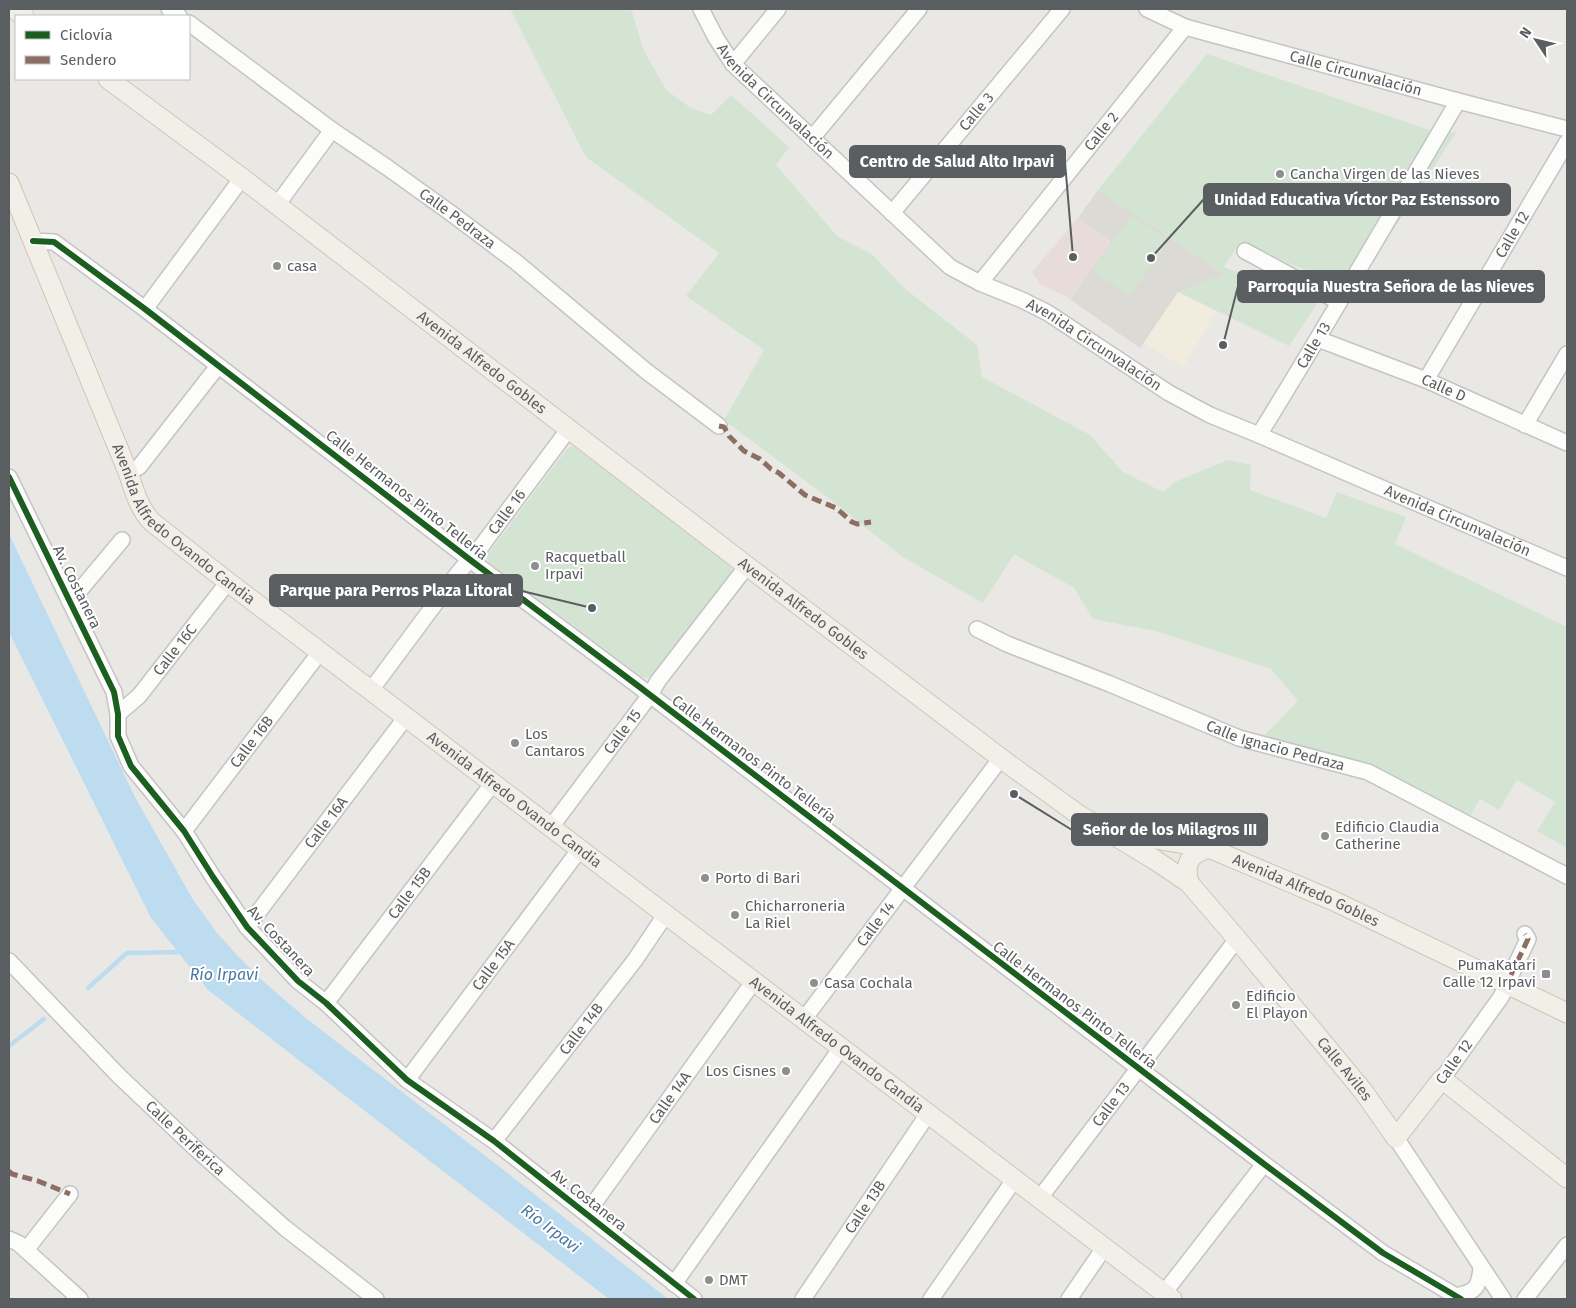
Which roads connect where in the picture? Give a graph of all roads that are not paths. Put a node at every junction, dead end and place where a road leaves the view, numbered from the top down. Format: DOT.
graph roads {
  1 [pos="701,9"];
  2 [pos="778,9"];
  3 [pos="919,9"];
  4 [pos="1062,9"];
  5 [pos="1146,9"];
  6 [pos="190,25"];
  7 [pos="1185,27"];
  8 [pos="733,64"];
  9 [pos="109,80"];
  10 [pos="1458,101"];
  11 [pos="1567,129"];
  12 [pos="332,130"];
  13 [pos="812,138"];
  14 [pos="1567,142"];
  15 [pos="242,178"];
  16 [pos="9,183"];
  17 [pos="277,205"];
  18 [pos="892,213"];
  19 [pos="33,241"];
  20 [pos="1245,251"];
  21 [pos="980,283"];
  22 [pos="1339,302"];
  23 [pos="146,309"];
  24 [pos="1318,340"];
  25 [pos="1567,354"];
  26 [pos="218,366"];
  27 [pos="1426,380"];
  28 [pos="1525,425"];
  29 [pos="719,426"];
  30 [pos="568,430"];
  31 [pos="1260,435"];
  32 [pos="1567,443"];
  33 [pos="128,472"];
  34 [pos="9,477"];
  35 [pos="122,540"];
  36 [pos="470,559"];
  37 [pos="747,566"];
  38 [pos="1567,568"];
  39 [pos="228,582"];
  40 [pos="70,602"];
  41 [pos="977,629"];
  42 [pos="320,652"];
  43 [pos="371,690"];
  44 [pos="650,695"];
  45 [pos="118,714"];
  46 [pos="406,717"];
  47 [pos="1001,758"];
  48 [pos="493,783"];
  49 [pos="550,827"];
  50 [pos="184,831"];
  51 [pos="1106,831"];
  52 [pos="1209,848"];
  53 [pos="580,850"];
  54 [pos="1567,876"];
  55 [pos="1189,884"];
  56 [pos="903,889"];
  57 [pos="666,914"];
  58 [pos="247,927"];
  59 [pos="1525,934"];
  60 [pos="1237,939"];
  61 [pos="9,961"];
  62 [pos="1509,980"];
  63 [pos="754,981"];
  64 [pos="326,1003"];
  65 [pos="1567,1013"];
  66 [pos="804,1019"];
  67 [pos="841,1048"];
  68 [pos="1137,1069"];
  69 [pos="1442,1079"];
  70 [pos="406,1080"];
  71 [pos="928,1114"];
  72 [pos="1396,1138"];
  73 [pos="494,1141"];
  74 [pos="1264,1164"];
  75 [pos="1567,1178"];
  76 [pos="1014,1180"];
  77 [pos="70,1194"];
  78 [pos="1040,1198"];
  79 [pos="587,1213"];
  80 [pos="9,1239"];
  81 [pos="1567,1245"];
  82 [pos="1104,1248"];
  83 [pos="26,1250"];
  84 [pos="1482,1268"];
  85 [pos="674,1284"];
  86 [pos="1168,1296"];
  87 [pos="1459,1298"];
  88 [pos="80,1299"];
  89 [pos="376,1299"];
  90 [pos="694,1299"];
  91 [pos="803,1299"];
  92 [pos="931,1299"];
  93 [pos="1068,1299"];
  94 [pos="1503,1299"];
  95 [pos="1525,1299"];
  1 -- 8 [label="street, Avenida Circunvalación"];
  2 -- 8 [label="street"];
  3 -- 13 [label="street"];
  4 -- 18 [label="street, Calle 3"];
  5 -- 7 [label="street, Calle Circunvalación"];
  6 -- 12 [label="street, Calle Pedraza"];
  7 -- 10 [label="street, Calle Circunvalación"];
  7 -- 21 [label="street, Calle 2"];
  8 -- 13 [label="street, Avenida Circunvalación"];
  9 -- 15 [label="main road, Avenida Alfredo Gobles"];
  10 -- 11 [label="street, Calle Circunvalación"];
  10 -- 22 [label="street, Calle 13"];
  12 -- 17 [label="street"];
  12 -- 29 [label="street, Calle Pedraza"];
  13 -- 18 [label="street, Avenida Circunvalación"];
  14 -- 27 [label="street, Calle 12"];
  15 -- 17 [label="main road, Avenida Alfredo Gobles"];
  15 -- 23 [label="street"];
  16 -- 19 [label="main road, Avenida Alfredo Ovando Candia"];
  17 -- 30 [label="main road, Avenida Alfredo Gobles"];
  18 -- 21 [label="street, Avenida Circunvalación"];
  19 -- 23 [label="street, Calle Hermanos Pinto Tellería"];
  19 -- 33 [label="main road, Avenida Alfredo Ovando Candia"];
  20 -- 22 [label="street"];
  21 -- 31 [label="street, Avenida Circunvalación"];
  22 -- 24 [label="street, Calle 13"];
  23 -- 26 [label="street, Calle Hermanos Pinto Tellería"];
  24 -- 27 [label="street, Calle D"];
  24 -- 31 [label="street, Calle 13"];
  25 -- 28 [label="street"];
  26 -- 33 [label="street"];
  26 -- 36 [label="street, Calle Hermanos Pinto Tellería"];
  27 -- 28 [label="street, Calle D"];
  28 -- 32 [label="street, Calle D"];
  30 -- 36 [label="street, Calle 16"];
  30 -- 37 [label="main road, Avenida Alfredo Gobles"];
  31 -- 38 [label="street, Avenida Circunvalación"];
  33 -- 39 [label="main road, Avenida Alfredo Ovando Candia"];
  34 -- 40 [label="street, Av. Costanera"];
  35 -- 40 [label="street"];
  36 -- 43 [label="street, Calle 16"];
  36 -- 44 [label="street, Calle Hermanos Pinto Tellería"];
  37 -- 44 [label="street, Calle 15"];
  37 -- 47 [label="main road, Avenida Alfredo Gobles"];
  39 -- 42 [label="main road, Avenida Alfredo Ovando Candia"];
  39 -- 45 [label="street, Calle 16C"];
  40 -- 45 [label="street, Av. Costanera"];
  41 -- 54 [label="street, Calle Ignacio Pedraza"];
  42 -- 43 [label="main road, Avenida Alfredo Ovando Candia"];
  42 -- 50 [label="street, Calle 16B"];
  43 -- 46 [label="main road, Avenida Alfredo Ovando Candia"];
  44 -- 49 [label="street, Calle 15"];
  44 -- 56 [label="street, Calle Hermanos Pinto Tellería"];
  45 -- 50 [label="street, Av. Costanera"];
  46 -- 48 [label="main road, Avenida Alfredo Ovando Candia"];
  46 -- 58 [label="street, Calle 16A"];
  47 -- 51 [label="main road, Avenida Alfredo Gobles"];
  47 -- 56 [label="street, Calle 14"];
  48 -- 49 [label="main road, Avenida Alfredo Ovando Candia"];
  48 -- 64 [label="street, Calle 15B"];
  49 -- 53 [label="main road, Avenida Alfredo Ovando Candia"];
  50 -- 58 [label="street, Av. Costanera"];
  51 -- 52 [label="main road, Avenida Alfredo Gobles"];
  51 -- 55 [label="main road, Calle Aviles"];
  52 -- 55 [label="main road"];
  52 -- 62 [label="main road, Avenida Alfredo Gobles"];
  53 -- 57 [label="main road, Avenida Alfredo Ovando Candia"];
  53 -- 70 [label="street, Calle 15A"];
  55 -- 60 [label="main road, Calle Aviles"];
  56 -- 66 [label="street, Calle 14"];
  56 -- 68 [label="street, Calle Hermanos Pinto Tellería"];
  57 -- 63 [label="main road, Avenida Alfredo Ovando Candia"];
  57 -- 73 [label="street, Calle 14B"];
  58 -- 64 [label="street, Av. Costanera"];
  59 -- 62 [label="street, Calle 12"];
  60 -- 68 [label="street, Calle 13"];
  60 -- 72 [label="main road, Calle Aviles"];
  61 -- 89 [label="street, Calle Periferica"];
  62 -- 65 [label="main road, Avenida Alfredo Gobles"];
  62 -- 69 [label="street, Calle 12"];
  63 -- 66 [label="main road, Avenida Alfredo Ovando Candia"];
  63 -- 79 [label="street, Calle 14A"];
  64 -- 70 [label="street, Av. Costanera"];
  66 -- 67 [label="main road, Avenida Alfredo Ovando Candia"];
  67 -- 71 [label="main road, Avenida Alfredo Ovando Candia"];
  67 -- 85 [label="street"];
  68 -- 74 [label="street, Calle Hermanos Pinto Tellería"];
  68 -- 78 [label="street, Calle 13"];
  69 -- 72 [label="main road, Calle 12"];
  69 -- 75 [label="main road"];
  70 -- 73 [label="street, Av. Costanera"];
  71 -- 76 [label="main road, Avenida Alfredo Ovando Candia"];
  71 -- 91 [label="street, Calle 13B"];
  72 -- 84 [label="street, Calle Aviles"];
  73 -- 79 [label="street, Av. Costanera"];
  74 -- 86 [label="street"];
  74 -- 87 [label="street, Calle Hermanos Pinto Tellería"];
  76 -- 78 [label="main road, Avenida Alfredo Ovando Candia"];
  76 -- 92 [label="street"];
  77 -- 83 [label="street"];
  78 -- 82 [label="main road, Avenida Alfredo Ovando Candia"];
  79 -- 85 [label="street, Av. Costanera"];
  80 -- 83 [label="street"];
  81 -- 95 [label="street"];
  82 -- 86 [label="main road, Avenida Alfredo Ovando Candia"];
  82 -- 93 [label="street"];
  83 -- 88 [label="street"];
  84 -- 87 [label="street"];
  84 -- 94 [label="street, Calle Aviles"];
  85 -- 90 [label="street, Av. Costanera"];
}
